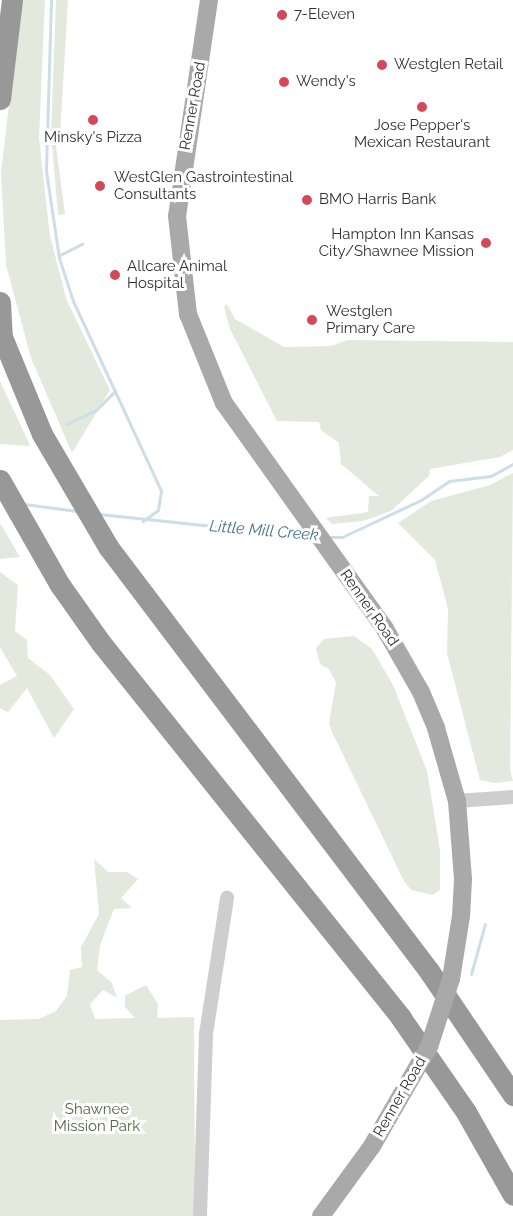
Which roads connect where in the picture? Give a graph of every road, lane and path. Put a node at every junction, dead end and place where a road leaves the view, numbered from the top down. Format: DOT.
graph roads {
  1 [pos="12,0"];
  2 [pos="208,0"];
  3 [pos="0,99"];
  4 [pos="0,302"];
  5 [pos="1,335"];
  6 [pos="0,480"];
  7 [pos="513,797"];
  8 [pos="457,801"];
  9 [pos="227,898"];
  10 [pos="513,1095"];
  11 [pos="513,1195"];
  12 [pos="200,1216"];
  13 [pos="321,1216"];
  1 -- 3 [label="highway"];
  2 -- 8 [label="main road, Renner Road"];
  4 -- 5 [label="highway"];
  5 -- 10 [label="highway"];
  6 -- 11 [label="highway"];
  7 -- 8 [label="street"];
  8 -- 13 [label="main road, Renner Road, bridge"];
  9 -- 12 [label="street"];
}
